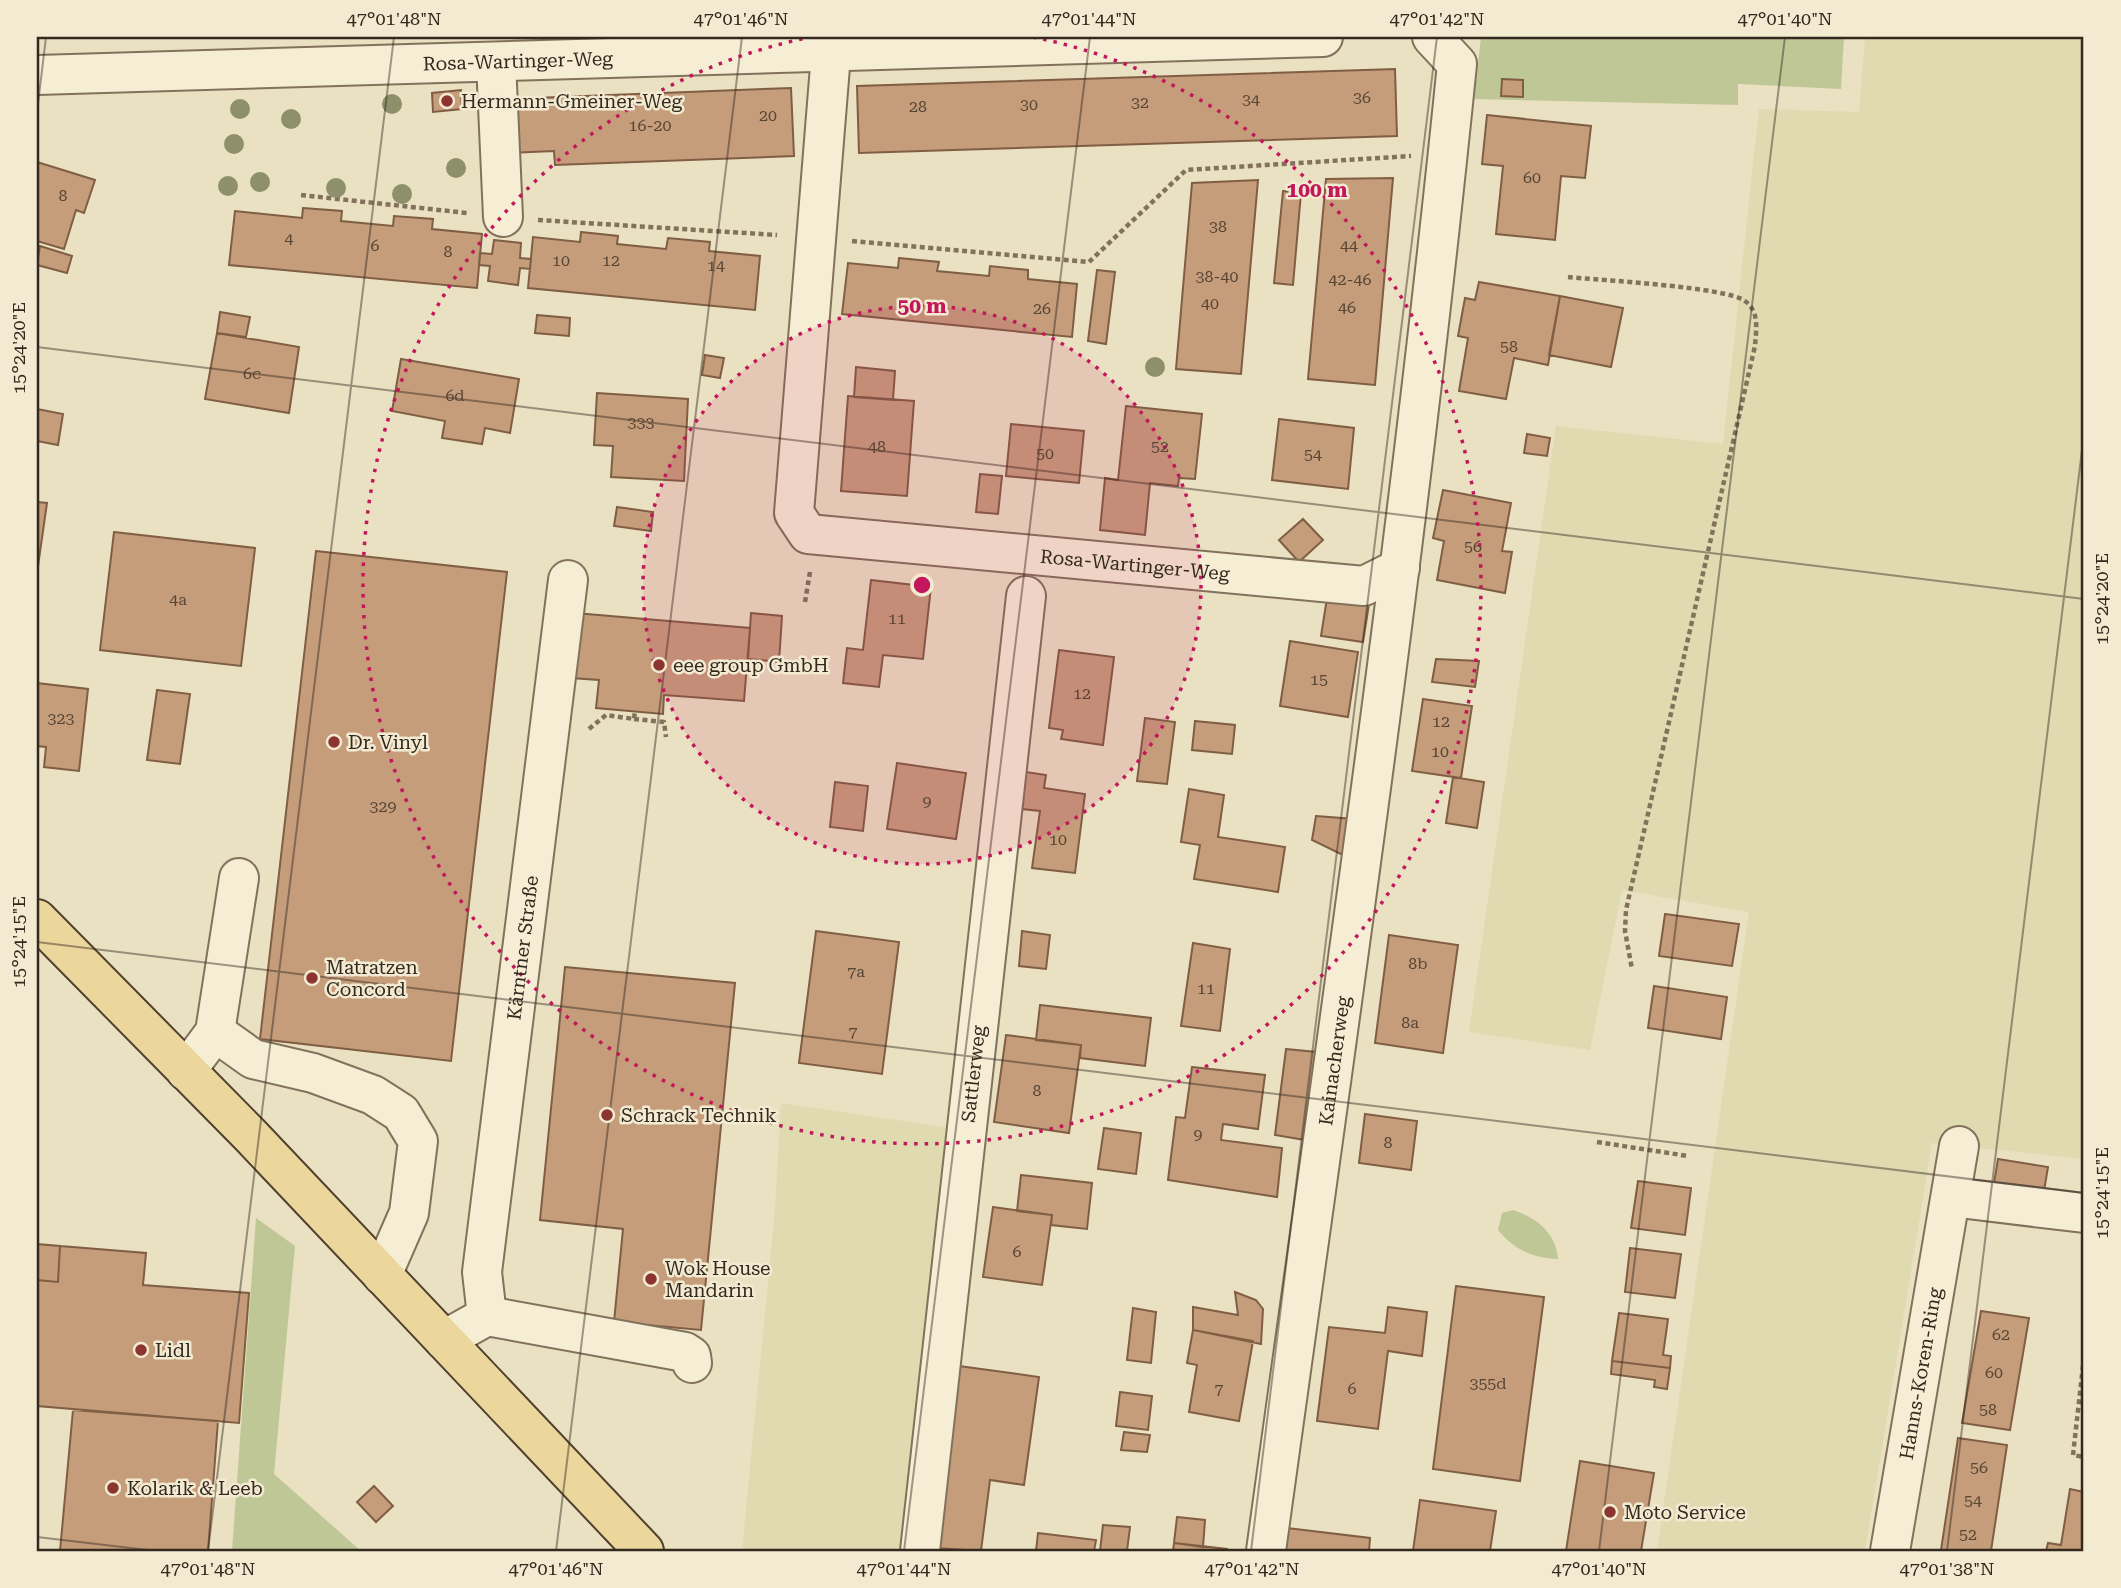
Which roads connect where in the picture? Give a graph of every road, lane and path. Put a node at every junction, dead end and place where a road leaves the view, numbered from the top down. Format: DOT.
graph roads {
  1 [pos="1323,37"];
  2 [pos="1432,37"];
  3 [pos="831,54"];
  4 [pos="496,62"];
  5 [pos="37,75"];
  6 [pos="1448,154"];
  7 [pos="301,195"];
  8 [pos="503,218"];
  9 [pos="802,237"];
  10 [pos="1568,277"];
  11 [pos="1401,568"];
  12 [pos="568,580"];
  13 [pos="1026,596"];
  14 [pos="635,711"];
  15 [pos="634,719"];
  16 [pos="589,729"];
  17 [pos="666,737"];
  18 [pos="239,878"];
  19 [pos="37,919"];
  20 [pos="1632,969"];
  21 [pos="215,1032"];
  22 [pos="186,1071"];
  23 [pos="1597,1142"];
  24 [pos="1959,1146"];
  25 [pos="1688,1156"];
  26 [pos="1951,1197"];
  27 [pos="2084,1213"];
  28 [pos="382,1275"];
  29 [pos="487,1316"];
  30 [pos="444,1340"];
  31 [pos="2084,1357"];
  32 [pos="692,1363"];
  33 [pos="2084,1457"];
  34 [pos="644,1551"];
  35 [pos="920,1551"];
  36 [pos="1266,1551"];
  37 [pos="1890,1551"];
  1 -- 3 [label="street, Rosa-Wartinger-Weg"];
  2 -- 6 [label="street"];
  3 -- 4 [label="street, Rosa-Wartinger-Weg"];
  3 -- 9 [label="street, Rosa-Wartinger-Weg"];
  4 -- 5 [label="street, Rosa-Wartinger-Weg"];
  4 -- 8 [label="street"];
  6 -- 9 [label="path"];
  6 -- 11 [label="street"];
  7 -- 8 [label="path"];
  8 -- 9 [label="path"];
  9 -- 11 [label="street, Rosa-Wartinger-Weg"];
  10 -- 20 [label="path"];
  11 -- 36 [label="street, Kainacherweg"];
  12 -- 29 [label="street, Kärntner Straße"];
  13 -- 35 [label="street, Sattlerweg"];
  14 -- 15 [label="path"];
  15 -- 16 [label="path"];
  15 -- 17 [label="path"];
  18 -- 21 [label="street"];
  19 -- 22 [label="main road"];
  21 -- 22 [label="street"];
  21 -- 28 [label="street"];
  22 -- 28 [label="main road"];
  23 -- 25 [label="path"];
  24 -- 26 [label="street, Hanns-Koren-Ring"];
  26 -- 27 [label="street"];
  26 -- 37 [label="street, Hanns-Koren-Ring"];
  28 -- 30 [label="main road"];
  29 -- 30 [label="street"];
  29 -- 32 [label="street"];
  30 -- 34 [label="main road"];
  31 -- 33 [label="path"];
}
